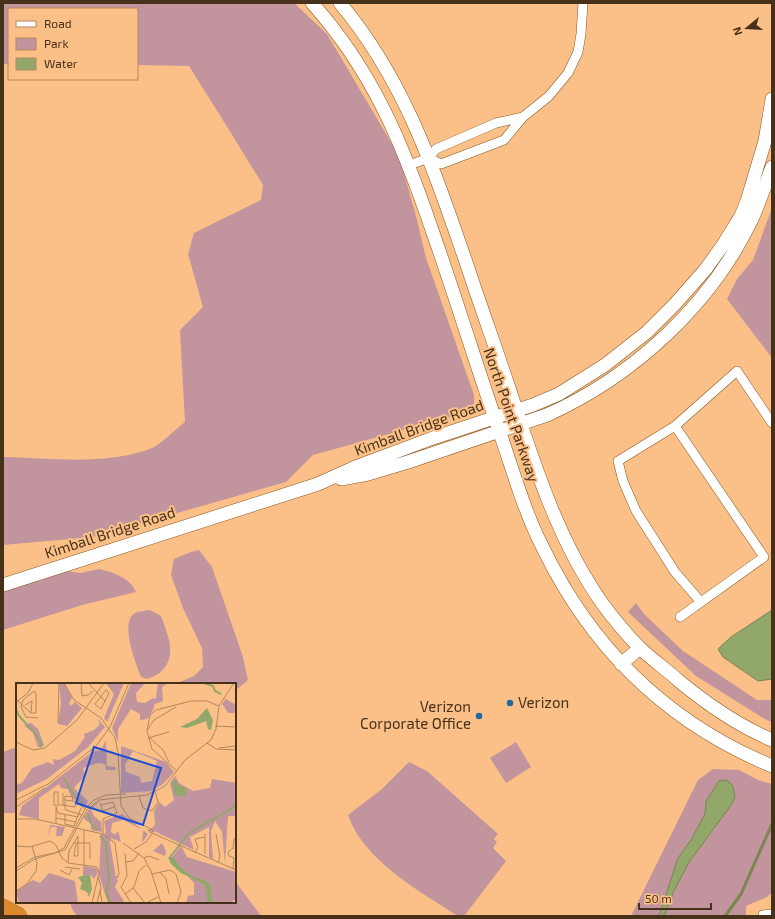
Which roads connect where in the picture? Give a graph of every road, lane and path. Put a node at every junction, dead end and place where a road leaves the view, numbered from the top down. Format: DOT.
graph roads {
  1 [pos="312,3"];
  2 [pos="340,3"];
  3 [pos="584,3"];
  4 [pos="772,99"];
  5 [pos="523,117"];
  6 [pos="429,158"];
  7 [pos="409,164"];
  8 [pos="772,167"];
  9 [pos="517,411"];
  10 [pos="494,418"];
  11 [pos="772,423"];
  12 [pos="521,424"];
  13 [pos="675,426"];
  14 [pos="499,431"];
  15 [pos="318,484"];
  16 [pos="3,585"];
  17 [pos="700,601"];
  18 [pos="680,617"];
  19 [pos="640,648"];
  20 [pos="621,664"];
  21 [pos="772,740"];
  22 [pos="772,766"];
  23 [pos="3,908"];
  24 [pos="772,914"];
  25 [pos="18,916"];
  26 [pos="763,916"];
  1 -- 7 [label="street, North Point Parkway"];
  2 -- 6 [label="street, North Point Parkway"];
  3 -- 5 [label="street"];
  4 -- 9 [label="street, Kimball Bridge Road"];
  5 -- 6 [label="street"];
  5 -- 6 [label="street"];
  6 -- 7 [label="street"];
  6 -- 9 [label="street, North Point Parkway"];
  7 -- 10 [label="street, North Point Parkway"];
  8 -- 12 [label="street, Kimball Bridge Road"];
  9 -- 10 [label="street, Kimball Bridge Road"];
  9 -- 12 [label="street, North Point Parkway"];
  10 -- 14 [label="street, North Point Parkway"];
  10 -- 15 [label="street, Kimball Bridge Road"];
  11 -- 13 [label="street"];
  12 -- 14 [label="street, Kimball Bridge Road"];
  12 -- 19 [label="street, North Point Parkway"];
  13 -- 17 [label="street"];
  13 -- 17 [label="street"];
  14 -- 15 [label="street, Kimball Bridge Road"];
  14 -- 20 [label="street, North Point Parkway"];
  15 -- 16 [label="street, Kimball Bridge Road"];
  17 -- 18 [label="street"];
  19 -- 20 [label="street"];
  19 -- 21 [label="street, North Point Parkway"];
  20 -- 22 [label="street, North Point Parkway"];
  23 -- 25 [label="highway"];
  24 -- 26 [label="street"];
}
